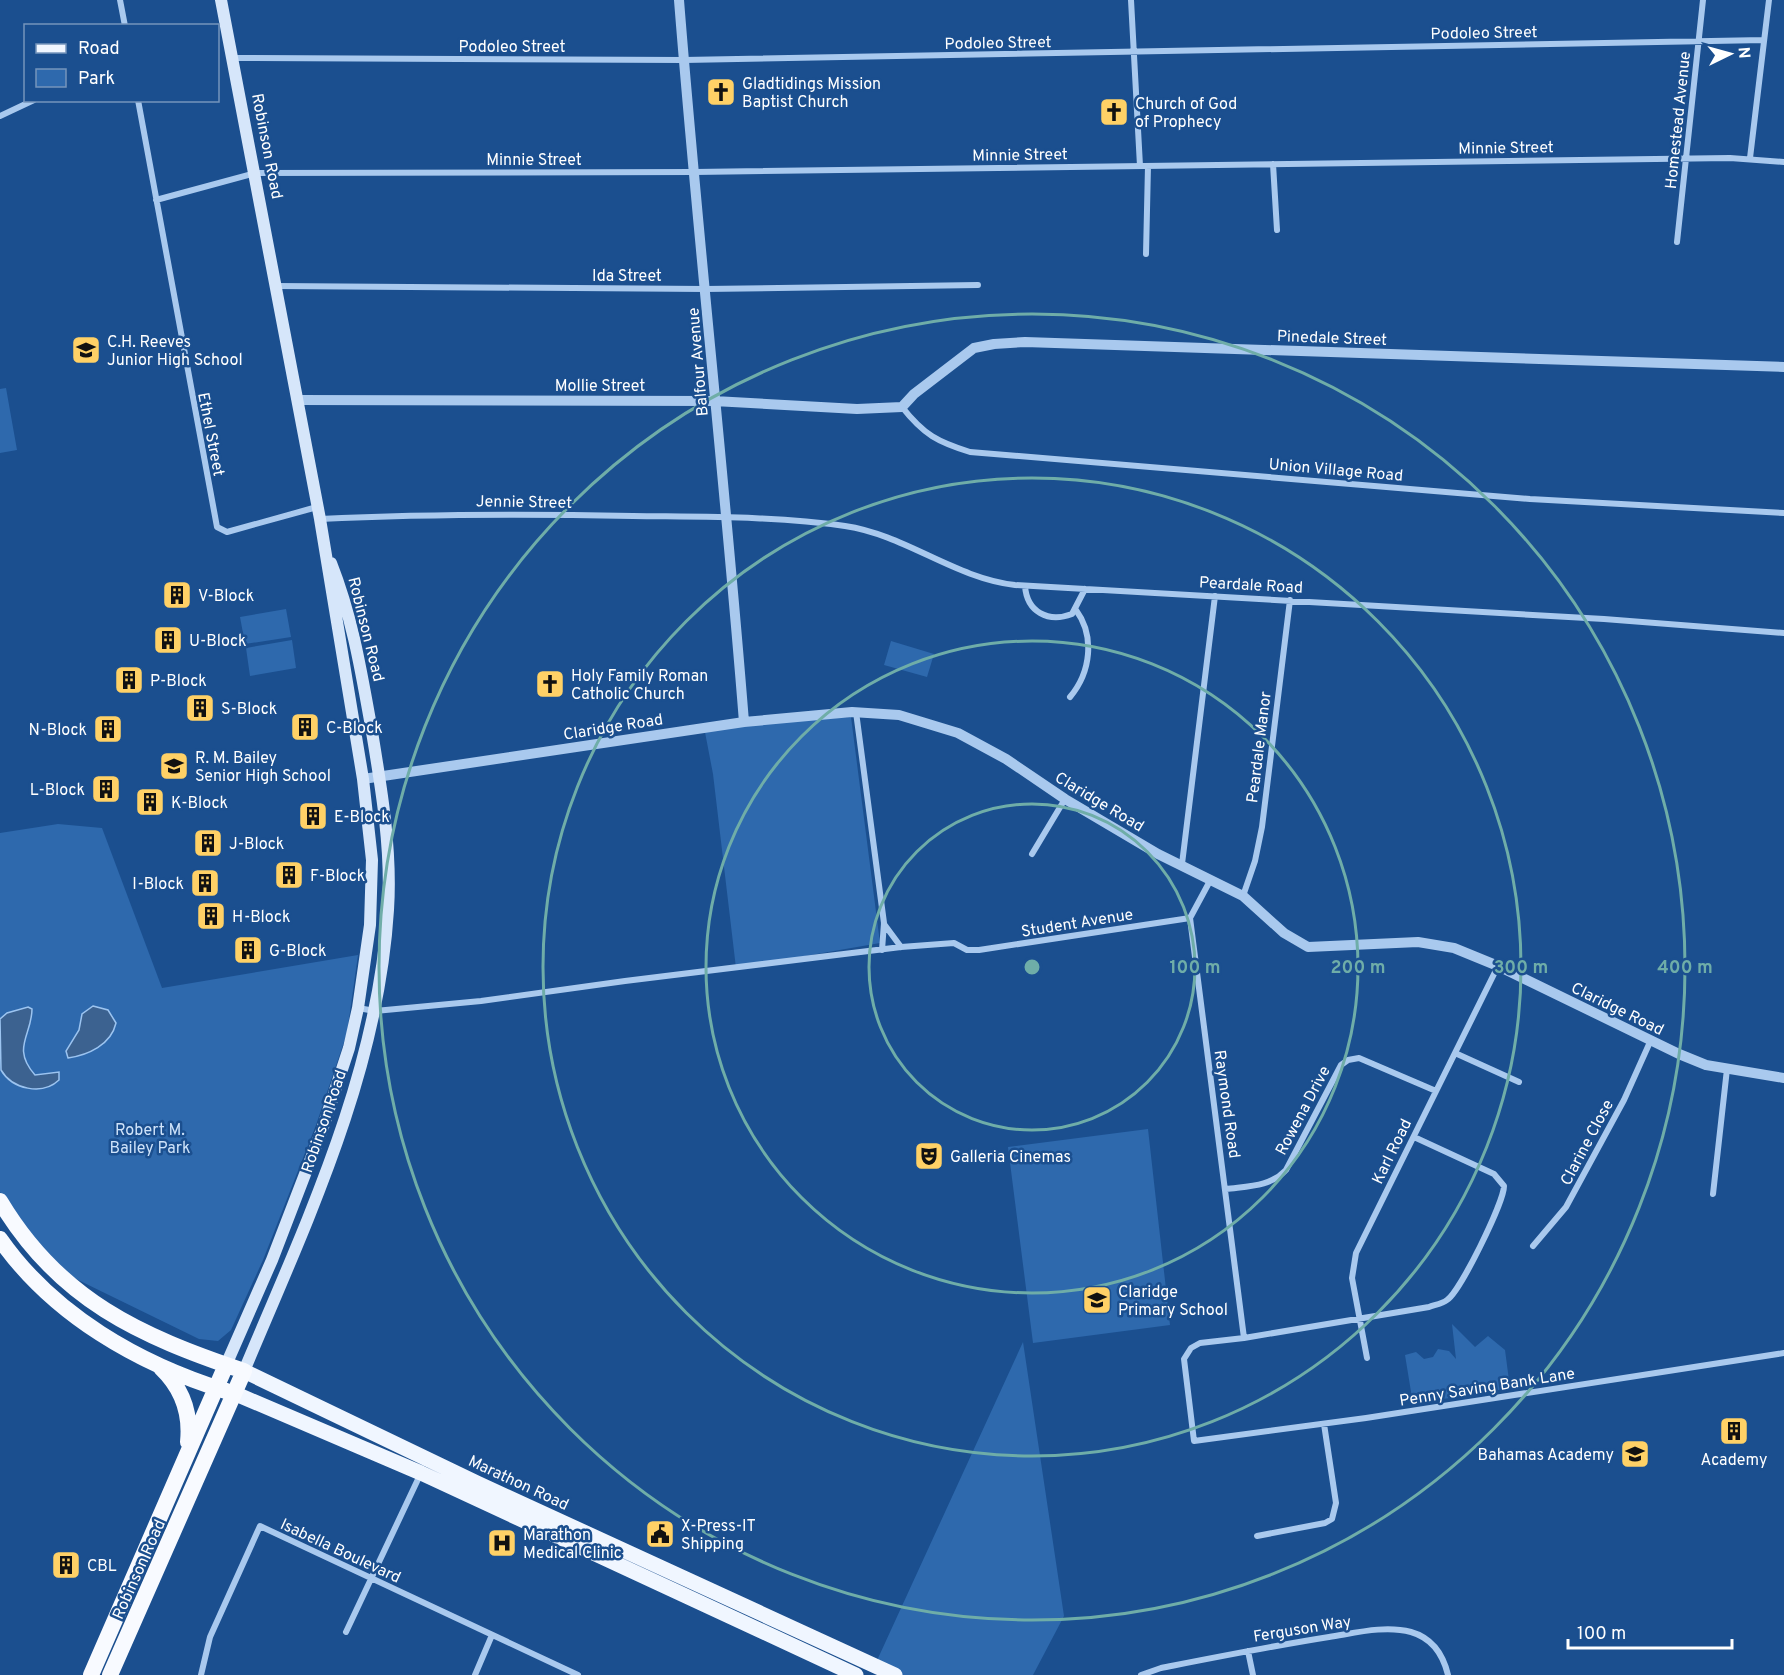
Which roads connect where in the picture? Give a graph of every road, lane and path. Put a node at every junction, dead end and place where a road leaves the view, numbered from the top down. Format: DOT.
graph roads {
  1 [pos="120,0"];
  2 [pos="221,0"];
  3 [pos="679,0"];
  4 [pos="1131,0"];
  5 [pos="1703,0"];
  6 [pos="1769,0"];
  7 [pos="125,24"];
  8 [pos="1764,40"];
  9 [pos="1698,41"];
  10 [pos="1134,53"];
  11 [pos="232,58"];
  12 [pos="684,60"];
  13 [pos="30,102"];
  14 [pos="138,102"];
  15 [pos="0,116"];
  16 [pos="1688,158"];
  17 [pos="1750,158"];
  18 [pos="1784,162"];
  19 [pos="1274,164"];
  20 [pos="1140,166"];
  21 [pos="1148,166"];
  22 [pos="695,172"];
  23 [pos="256,173"];
  24 [pos="156,200"];
  25 [pos="1277,230"];
  26 [pos="1677,242"];
  27 [pos="1146,254"];
  28 [pos="978,285"];
  29 [pos="276,286"];
  30 [pos="705,289"];
  31 [pos="1784,366"];
  32 [pos="298,400"];
  33 [pos="714,401"];
  34 [pos="902,407"];
  35 [pos="319,513"];
  36 [pos="1784,513"];
  37 [pos="728,517"];
  38 [pos="324,546"];
  39 [pos="1025,586"];
  40 [pos="1085,589"];
  41 [pos="1215,596"];
  42 [pos="1290,600"];
  43 [pos="1076,610"];
  44 [pos="1784,633"];
  45 [pos="1070,697"];
  46 [pos="856,712"];
  47 [pos="744,722"];
  48 [pos="380,776"];
  49 [pos="363,779"];
  50 [pos="1065,799"];
  51 [pos="1032,854"];
  52 [pos="1182,864"];
  53 [pos="1212,879"];
  54 [pos="1243,896"];
  55 [pos="1190,918"];
  56 [pos="884,923"];
  57 [pos="901,947"];
  58 [pos="882,950"];
  59 [pos="1498,966"];
  60 [pos="358,1008"];
  61 [pos="375,1011"];
  62 [pos="1650,1042"];
  63 [pos="1455,1053"];
  64 [pos="1727,1068"];
  65 [pos="1784,1078"];
  66 [pos="1519,1082"];
  67 [pos="1436,1091"];
  68 [pos="1414,1137"];
  69 [pos="1226,1189"];
  70 [pos="1713,1194"];
  71 [pos="0,1201"];
  72 [pos="0,1239"];
  73 [pos="1533,1246"];
  74 [pos="1360,1320"];
  75 [pos="1244,1338"];
  76 [pos="1784,1353"];
  77 [pos="1367,1358"];
  78 [pos="158,1365"];
  79 [pos="226,1365"];
  80 [pos="244,1371"];
  81 [pos="217,1388"];
  82 [pos="236,1394"];
  83 [pos="1324,1424"];
  84 [pos="182,1469"];
  85 [pos="421,1473"];
  86 [pos="1257,1536"];
  87 [pos="371,1579"];
  88 [pos="346,1632"];
  89 [pos="492,1635"];
  90 [pos="1248,1651"];
  91 [pos="91,1675"];
  92 [pos="110,1675"];
  93 [pos="201,1675"];
  94 [pos="475,1675"];
  95 [pos="578,1675"];
  96 [pos="855,1675"];
  97 [pos="895,1675"];
  98 [pos="1141,1675"];
  99 [pos="1253,1675"];
  100 [pos="1448,1675"];
  1 -- 7 [label="street"];
  2 -- 11 [label="main road, Robinson Road"];
  3 -- 12 [label="street, Balfour Avenue"];
  4 -- 10 [label="street"];
  5 -- 9 [label="street, Homestead Avenue"];
  6 -- 8 [label="street"];
  8 -- 9 [label="street, Podoleo Street"];
  8 -- 17 [label="street"];
  9 -- 10 [label="street, Podoleo Street"];
  9 -- 16 [label="street, Homestead Avenue"];
  10 -- 12 [label="street, Podoleo Street"];
  10 -- 20 [label="street"];
  11 -- 12 [label="street, Podoleo Street"];
  11 -- 23 [label="main road, Robinson Road"];
  12 -- 22 [label="street, Balfour Avenue"];
  13 -- 15 [label="street"];
  14 -- 24 [label="street, Ethel Street"];
  16 -- 17 [label="street, Minnie Street"];
  16 -- 19 [label="street, Minnie Street"];
  16 -- 26 [label="street, Homestead Avenue"];
  17 -- 18 [label="street, Minnie Street"];
  19 -- 21 [label="street, Minnie Street"];
  19 -- 25 [label="street"];
  20 -- 21 [label="street, Minnie Street"];
  20 -- 22 [label="street, Minnie Street"];
  21 -- 27 [label="street"];
  22 -- 23 [label="street, Minnie Street"];
  22 -- 30 [label="street, Balfour Avenue"];
  23 -- 24 [label="street, Minnie Street"];
  23 -- 29 [label="main road, Robinson Road"];
  24 -- 35 [label="street, Ethel Street"];
  28 -- 30 [label="street, Ida Street"];
  29 -- 30 [label="street, Ida Street"];
  29 -- 32 [label="main road, Robinson Road"];
  30 -- 33 [label="street, Balfour Avenue"];
  31 -- 34 [label="street, Pinedale Street"];
  32 -- 33 [label="street, Mollie Street"];
  32 -- 35 [label="main road, Robinson Road"];
  33 -- 34 [label="street, Mollie Street"];
  33 -- 37 [label="street, Balfour Avenue"];
  34 -- 36 [label="street, Union Village Road"];
  35 -- 37 [label="street, Jennie Street"];
  35 -- 38 [label="main road, Robinson Road"];
  37 -- 39 [label="street, Peardale Road"];
  37 -- 47 [label="street, Balfour Avenue"];
  38 -- 48 [label="main road, Robinson Road"];
  38 -- 49 [label="main road, Robinson Road"];
  39 -- 40 [label="street, Peardale Road"];
  39 -- 43 [label="street"];
  40 -- 41 [label="street, Peardale Road"];
  40 -- 43 [label="street"];
  41 -- 42 [label="street, Peardale Road"];
  41 -- 52 [label="street"];
  42 -- 44 [label="street, Peardale Road"];
  42 -- 54 [label="street, Peardale Manor"];
  43 -- 45 [label="street"];
  46 -- 47 [label="street, Claridge Road"];
  46 -- 50 [label="street, Claridge Road"];
  46 -- 56 [label="street"];
  47 -- 48 [label="street, Claridge Road"];
  48 -- 49 [label="street, Claridge Road"];
  48 -- 61 [label="main road, Robinson Road"];
  49 -- 60 [label="main road, Robinson Road"];
  50 -- 51 [label="street"];
  50 -- 52 [label="street, Claridge Road"];
  52 -- 53 [label="street, Claridge Road"];
  53 -- 54 [label="street, Claridge Road"];
  53 -- 55 [label="street"];
  54 -- 59 [label="street, Claridge Road"];
  55 -- 57 [label="street, Student Avenue"];
  55 -- 69 [label="street, Raymond Road"];
  56 -- 57 [label="street"];
  56 -- 58 [label="street"];
  57 -- 58 [label="street, Student Avenue"];
  58 -- 61 [label="street, Student Avenue"];
  59 -- 62 [label="street, Claridge Road"];
  59 -- 63 [label="street, Karl Road"];
  60 -- 61 [label="street, Student Avenue"];
  60 -- 79 [label="main road, Robinson Road"];
  61 -- 80 [label="main road, Robinson Road"];
  62 -- 64 [label="street, Claridge Road"];
  62 -- 73 [label="street, Clarine Close"];
  63 -- 66 [label="street"];
  63 -- 67 [label="street, Karl Road"];
  64 -- 65 [label="street, Claridge Road"];
  64 -- 70 [label="street"];
  67 -- 68 [label="street, Karl Road"];
  67 -- 69 [label="street, Rowena Drive"];
  68 -- 74 [label="street, Karl Road"];
  68 -- 74 [label="street"];
  69 -- 75 [label="street, Raymond Road"];
  71 -- 79 [label="highway, Marathon Road"];
  72 -- 78 [label="highway"];
  74 -- 75 [label="street"];
  74 -- 77 [label="street, Karl Road"];
  75 -- 83 [label="street, Penny Saving Bank Lane"];
  76 -- 83 [label="street, Penny Saving Bank Lane"];
  78 -- 81 [label="highway, Marathon Road"];
  78 -- 84 [label="highway"];
  79 -- 80 [label="highway, Marathon Road"];
  79 -- 81 [label="highway, Robinson Road"];
  80 -- 82 [label="highway, Robinson Road"];
  80 -- 97 [label="main road, Marathon Road"];
  81 -- 82 [label="highway, Marathon Road"];
  81 -- 84 [label="highway, Robinson Road"];
  82 -- 85 [label="main road, Marathon Road"];
  82 -- 92 [label="highway, Robinson Road"];
  83 -- 86 [label="street"];
  84 -- 91 [label="highway, Robinson Road"];
  85 -- 87 [label="street"];
  85 -- 96 [label="main road, Marathon Road"];
  87 -- 88 [label="street"];
  87 -- 89 [label="street, Isabella Boulevard"];
  87 -- 93 [label="street, Isabella Boulevard"];
  89 -- 94 [label="street"];
  89 -- 95 [label="street, Isabella Boulevard"];
  90 -- 98 [label="street, Ferguson Way"];
  90 -- 99 [label="street"];
  90 -- 100 [label="street, Ferguson Way"];
}
